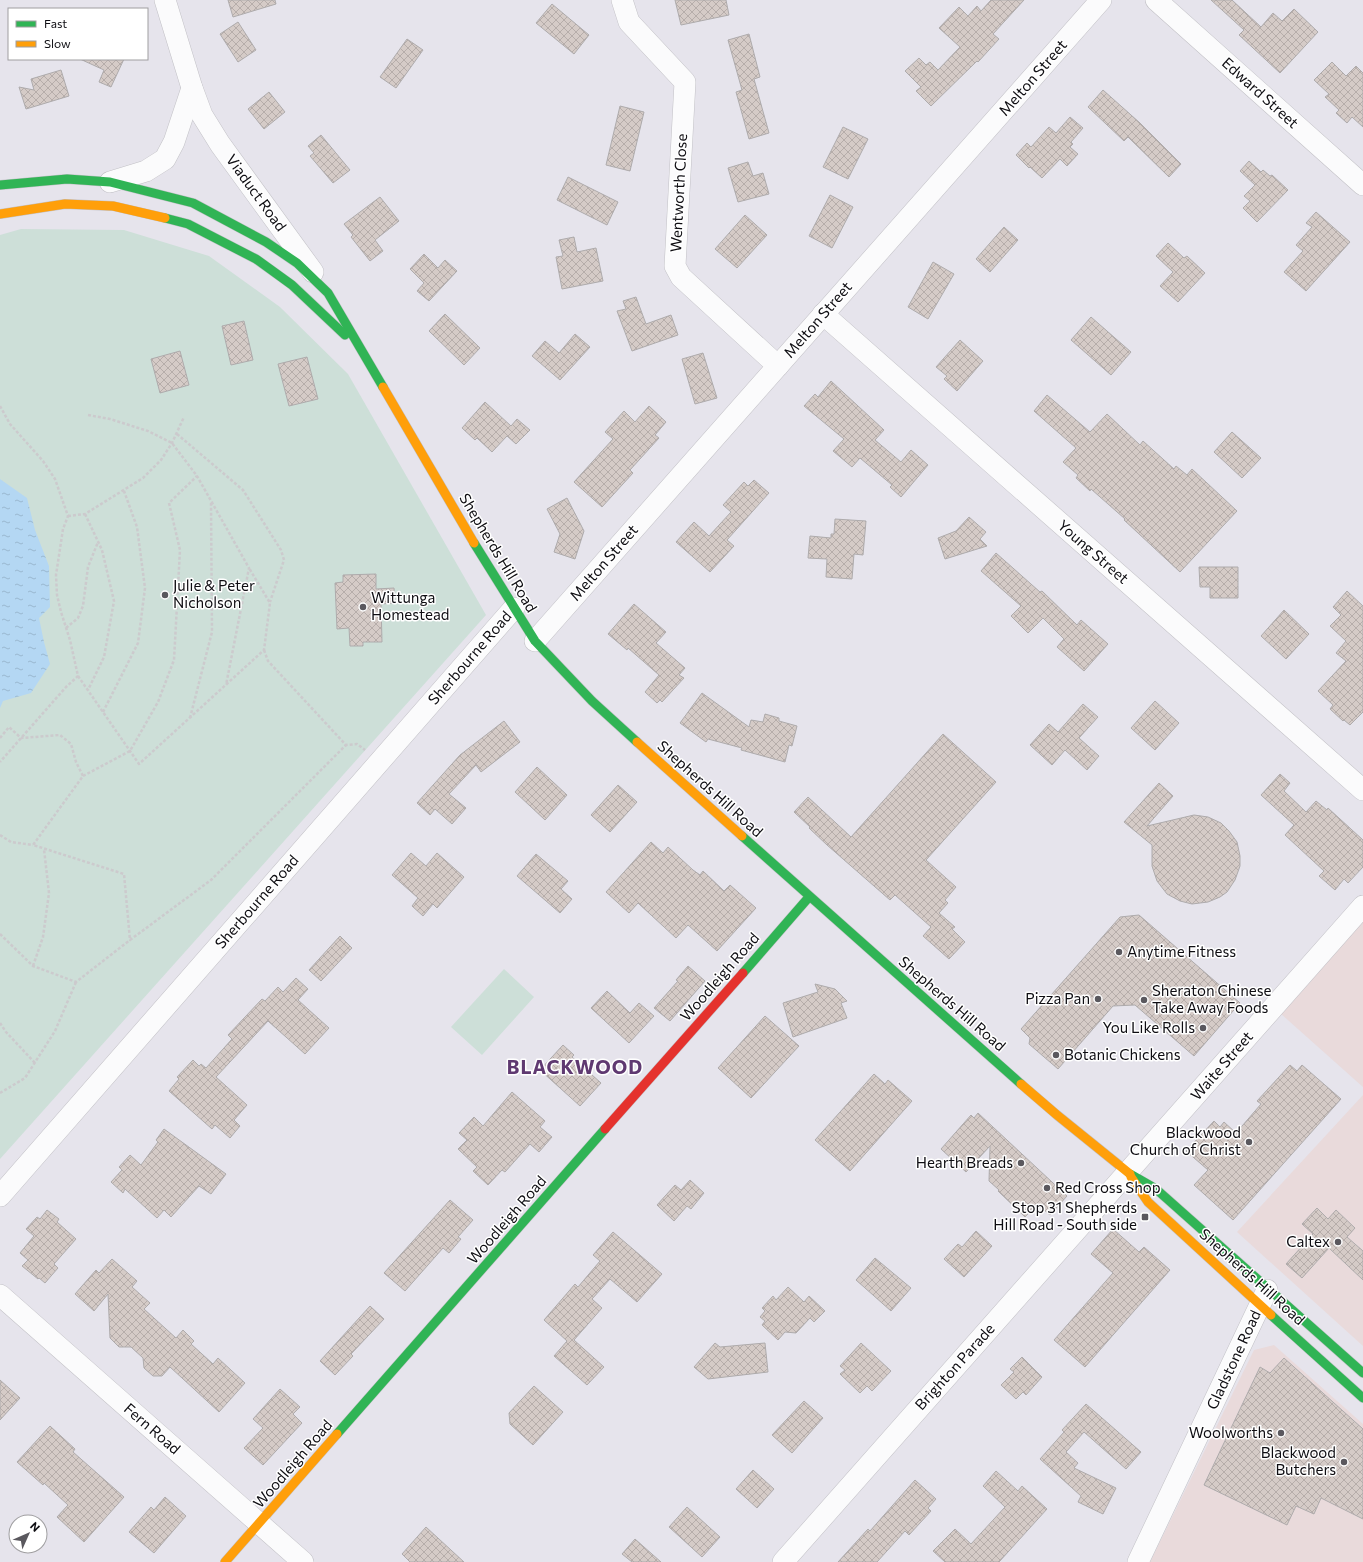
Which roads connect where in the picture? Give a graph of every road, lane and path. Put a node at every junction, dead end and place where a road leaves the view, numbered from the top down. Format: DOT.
graph roads {
  1 [pos="165,0"];
  2 [pos="622,0"];
  3 [pos="1101,0"];
  4 [pos="1156,0"];
  5 [pos="192,88"];
  6 [pos="110,182"];
  7 [pos="0,184"];
  8 [pos="1363,185"];
  9 [pos="0,214"];
  10 [pos="328,293"];
  11 [pos="823,314"];
  12 [pos="363,351"];
  13 [pos="778,366"];
  14 [pos="0,406"];
  15 [pos="88,415"];
  16 [pos="184,418"];
  17 [pos="176,434"];
  18 [pos="172,443"];
  19 [pos="197,476"];
  20 [pos="124,491"];
  21 [pos="212,502"];
  22 [pos="85,514"];
  23 [pos="68,516"];
  24 [pos="98,542"];
  25 [pos="249,568"];
  26 [pos="270,603"];
  27 [pos="514,608"];
  28 [pos="66,628"];
  29 [pos="535,641"];
  30 [pos="264,650"];
  31 [pos="78,676"];
  32 [pos="225,686"];
  33 [pos="88,690"];
  34 [pos="103,712"];
  35 [pos="190,718"];
  36 [pos="0,738"];
  37 [pos="21,738"];
  38 [pos="346,745"];
  39 [pos="130,751"];
  40 [pos="0,762"];
  41 [pos="378,763"];
  42 [pos="83,776"];
  43 [pos="1363,790"];
  44 [pos="0,835"];
  45 [pos="33,845"];
  46 [pos="44,848"];
  47 [pos="809,897"];
  48 [pos="1363,906"];
  49 [pos="0,934"];
  50 [pos="130,940"];
  51 [pos="34,966"];
  52 [pos="76,982"];
  53 [pos="0,1023"];
  54 [pos="34,1063"];
  55 [pos="0,1093"];
  56 [pos="1128,1173"];
  57 [pos="0,1196"];
  58 [pos="0,1295"];
  59 [pos="1264,1296"];
  60 [pos="1363,1374"];
  61 [pos="1363,1398"];
  62 [pos="260,1524"];
  63 [pos="225,1562"];
  64 [pos="303,1562"];
  65 [pos="783,1562"];
  66 [pos="1138,1562"];
  1 -- 5 [label="street, Viaduct Road"];
  2 -- 13 [label="street, Wentworth Close"];
  3 -- 11 [label="street, Melton Street"];
  4 -- 8 [label="street, Edward Street"];
  5 -- 6 [label="street"];
  5 -- 10 [label="street, Viaduct Road"];
  6 -- 7 [label="main road, Shepherds Hill Road"];
  6 -- 10 [label="main road, Shepherds Hill Road"];
  9 -- 12 [label="main road, Shepherds Hill Road"];
  10 -- 12 [label="main road, Shepherds Hill Road"];
  11 -- 13 [label="street, Melton Street"];
  11 -- 43 [label="street, Young Street"];
  12 -- 27 [label="main road, Shepherds Hill Road"];
  13 -- 29 [label="street, Melton Street"];
  14 -- 23 [label="path"];
  15 -- 18 [label="path"];
  16 -- 17 [label="path"];
  17 -- 18 [label="path"];
  17 -- 26 [label="path"];
  18 -- 19 [label="path"];
  18 -- 20 [label="path"];
  19 -- 21 [label="path"];
  19 -- 39 [label="path"];
  20 -- 22 [label="path"];
  20 -- 34 [label="path"];
  21 -- 25 [label="path"];
  21 -- 35 [label="path"];
  22 -- 23 [label="path"];
  22 -- 24 [label="path"];
  23 -- 28 [label="path"];
  24 -- 28 [label="path"];
  24 -- 33 [label="path"];
  25 -- 26 [label="path"];
  25 -- 32 [label="path"];
  26 -- 30 [label="path"];
  27 -- 29 [label="main road, Shepherds Hill Road"];
  27 -- 41 [label="street, Sherbourne Road"];
  28 -- 31 [label="path"];
  29 -- 47 [label="main road, Shepherds Hill Road"];
  30 -- 32 [label="path"];
  30 -- 38 [label="path"];
  31 -- 33 [label="path"];
  31 -- 37 [label="path"];
  32 -- 35 [label="path"];
  33 -- 34 [label="path"];
  34 -- 39 [label="path"];
  35 -- 39 [label="path"];
  36 -- 37 [label="path"];
  37 -- 40 [label="path"];
  37 -- 42 [label="path"];
  38 -- 41 [label="path"];
  38 -- 50 [label="path"];
  39 -- 42 [label="path"];
  41 -- 57 [label="street, Sherbourne Road"];
  42 -- 45 [label="path"];
  44 -- 45 [label="path"];
  45 -- 46 [label="path"];
  46 -- 50 [label="path"];
  46 -- 51 [label="path"];
  47 -- 56 [label="main road, Shepherds Hill Road"];
  47 -- 62 [label="main road, Woodleigh Road"];
  48 -- 56 [label="street, Waite Street"];
  49 -- 51 [label="path"];
  50 -- 52 [label="path"];
  51 -- 52 [label="path"];
  52 -- 54 [label="path"];
  53 -- 54 [label="path"];
  54 -- 55 [label="path"];
  56 -- 59 [label="main road, Shepherds Hill Road"];
  56 -- 59 [label="main road, Shepherds Hill Road"];
  56 -- 65 [label="street, Brighton Parade"];
  58 -- 62 [label="street, Fern Road"];
  59 -- 60 [label="main road, Shepherds Hill Road"];
  59 -- 61 [label="main road, Shepherds Hill Road"];
  59 -- 66 [label="street, Gladstone Road"];
  62 -- 63 [label="main road, Woodleigh Road"];
  62 -- 64 [label="street, Fern Road"];
}
